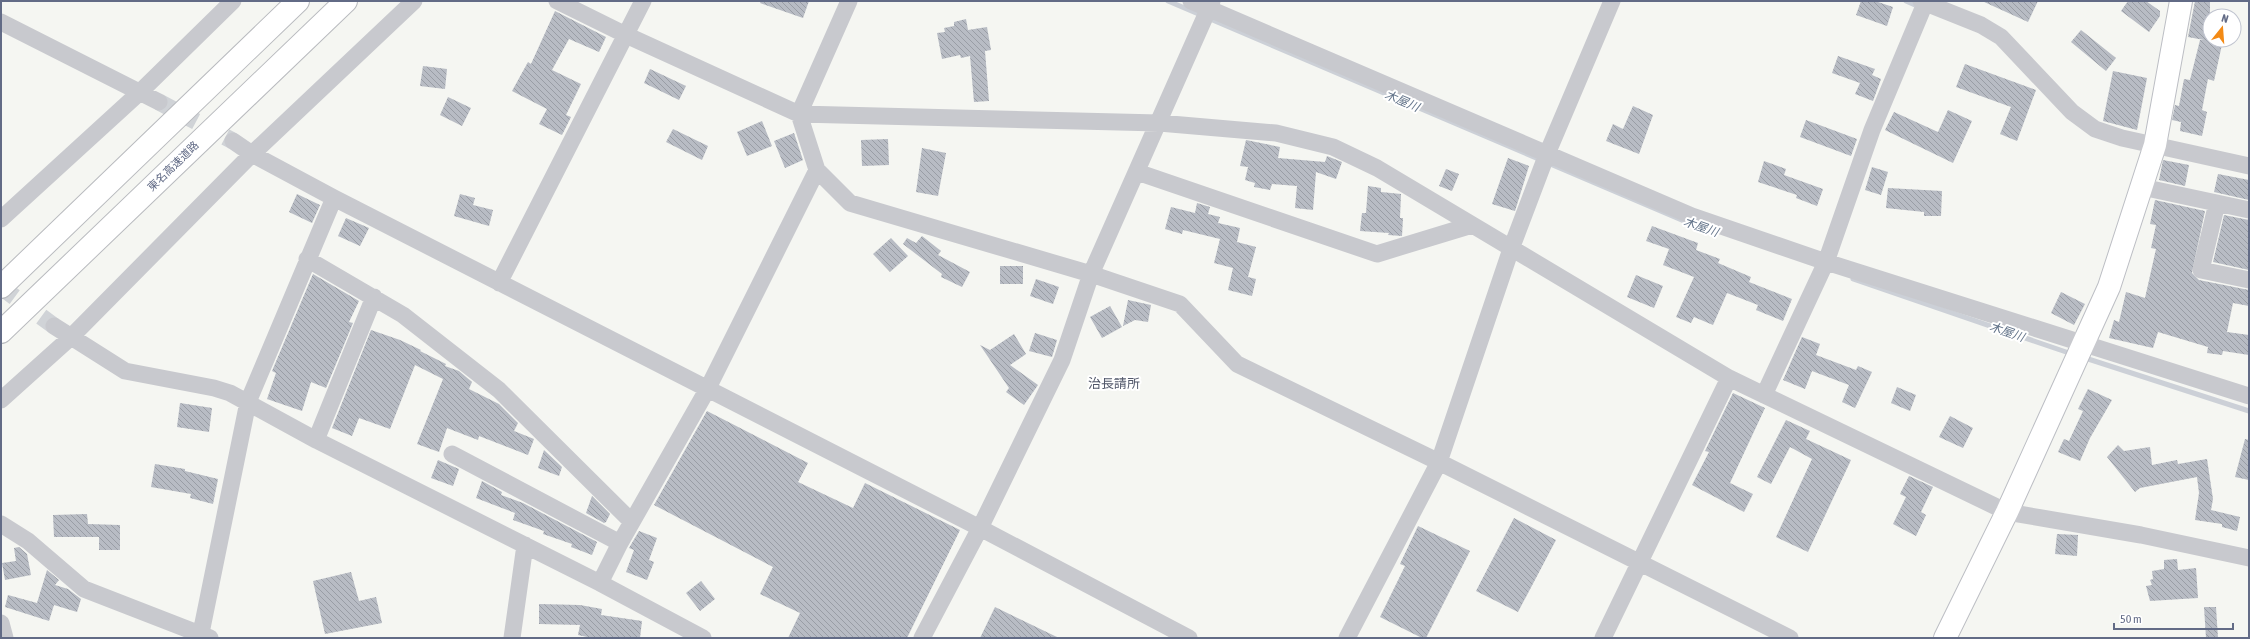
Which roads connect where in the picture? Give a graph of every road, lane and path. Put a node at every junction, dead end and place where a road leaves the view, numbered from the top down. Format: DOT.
graph roads {
  1 [pos="233,1"];
  2 [pos="298,1"];
  3 [pos="346,1"];
  4 [pos="414,1"];
  5 [pos="557,1"];
  6 [pos="642,1"];
  7 [pos="849,1"];
  8 [pos="1191,1"];
  9 [pos="1612,1"];
  10 [pos="2181,1"];
  11 [pos="1924,2"];
  12 [pos="1208,10"];
  13 [pos="1,22"];
  14 [pos="626,35"];
  15 [pos="139,93"];
  16 [pos="159,102"];
  17 [pos="799,114"];
  18 [pos="1159,124"];
  19 [pos="233,141"];
  20 [pos="2155,145"];
  21 [pos="252,154"];
  22 [pos="1545,159"];
  23 [pos="2249,166"];
  24 [pos="817,170"];
  25 [pos="1137,172"];
  26 [pos="2142,187"];
  27 [pos="334,198"];
  28 [pos="2217,203"];
  29 [pos="2249,210"];
  30 [pos="1,219"];
  31 [pos="1472,225"];
  32 [pos="1512,249"];
  33 [pos="307,259"];
  34 [pos="1823,267"];
  35 [pos="1091,274"];
  36 [pos="2249,280"];
  37 [pos="499,283"];
  38 [pos="1,287"];
  39 [pos="374,297"];
  40 [pos="54,326"];
  41 [pos="1,332"];
  42 [pos="70,338"];
  43 [pos="2080,354"];
  44 [pos="1729,378"];
  45 [pos="707,390"];
  46 [pos="1764,395"];
  47 [pos="2249,396"];
  48 [pos="1,400"];
  49 [pos="248,402"];
  50 [pos="316,440"];
  51 [pos="452,454"];
  52 [pos="1439,462"];
  53 [pos="2007,512"];
  54 [pos="632,522"];
  55 [pos="1,524"];
  56 [pos="980,528"];
  57 [pos="620,543"];
  58 [pos="525,545"];
  59 [pos="2249,558"];
  60 [pos="1638,563"];
  61 [pos="600,583"];
  62 [pos="1,623"];
  63 [pos="204,637"];
  64 [pos="5,638"];
  65 [pos="512,638"];
  66 [pos="703,638"];
  67 [pos="922,638"];
  68 [pos="1189,638"];
  69 [pos="1347,638"];
  70 [pos="1603,638"];
  71 [pos="1790,638"];
  72 [pos="1945,638"];
  1 -- 15 [label="street"];
  2 -- 38 [label="main road"];
  3 -- 41 [label="main road, 東名高速道路"];
  4 -- 21 [label="street"];
  5 -- 14 [label="street"];
  6 -- 14 [label="street"];
  7 -- 17 [label="street"];
  8 -- 12 [label="street"];
  9 -- 22 [label="street"];
  10 -- 20 [label="main road"];
  11 -- 20 [label="street"];
  11 -- 34 [label="street"];
  12 -- 18 [label="street"];
  12 -- 22 [label="street"];
  13 -- 15 [label="street"];
  14 -- 17 [label="street"];
  14 -- 37 [label="street"];
  15 -- 16 [label="street"];
  15 -- 30 [label="street"];
  17 -- 18 [label="street"];
  17 -- 24 [label="street"];
  18 -- 25 [label="street"];
  18 -- 31 [label="street"];
  19 -- 21 [label="street"];
  20 -- 23 [label="street"];
  20 -- 26 [label="main road"];
  21 -- 27 [label="street"];
  21 -- 42 [label="street"];
  22 -- 32 [label="street"];
  22 -- 34 [label="street"];
  24 -- 35 [label="street"];
  24 -- 45 [label="street"];
  25 -- 31 [label="street"];
  25 -- 35 [label="street"];
  26 -- 28 [label="street"];
  26 -- 43 [label="main road"];
  27 -- 33 [label="street"];
  27 -- 37 [label="street"];
  28 -- 29 [label="street"];
  28 -- 36 [label="street"];
  31 -- 32 [label="street"];
  32 -- 44 [label="street"];
  32 -- 52 [label="street"];
  33 -- 39 [label="street"];
  33 -- 49 [label="street"];
  34 -- 43 [label="street"];
  34 -- 46 [label="street"];
  35 -- 52 [label="street"];
  35 -- 56 [label="street"];
  37 -- 45 [label="street"];
  39 -- 50 [label="street"];
  39 -- 54 [label="street"];
  40 -- 42 [label="street"];
  42 -- 48 [label="street"];
  42 -- 49 [label="street"];
  43 -- 47 [label="street"];
  43 -- 53 [label="main road"];
  44 -- 46 [label="street"];
  44 -- 60 [label="street"];
  45 -- 54 [label="street"];
  45 -- 56 [label="street"];
  46 -- 53 [label="street"];
  49 -- 50 [label="street"];
  49 -- 63 [label="street"];
  50 -- 58 [label="street"];
  51 -- 57 [label="street"];
  52 -- 60 [label="street"];
  52 -- 69 [label="street"];
  53 -- 59 [label="street"];
  53 -- 72 [label="main road"];
  54 -- 57 [label="street"];
  55 -- 63 [label="street"];
  56 -- 67 [label="street"];
  56 -- 68 [label="street"];
  57 -- 61 [label="street"];
  58 -- 61 [label="street"];
  58 -- 65 [label="street"];
  60 -- 70 [label="street"];
  60 -- 71 [label="street"];
  61 -- 66 [label="street"];
  62 -- 64 [label="street"];
}
